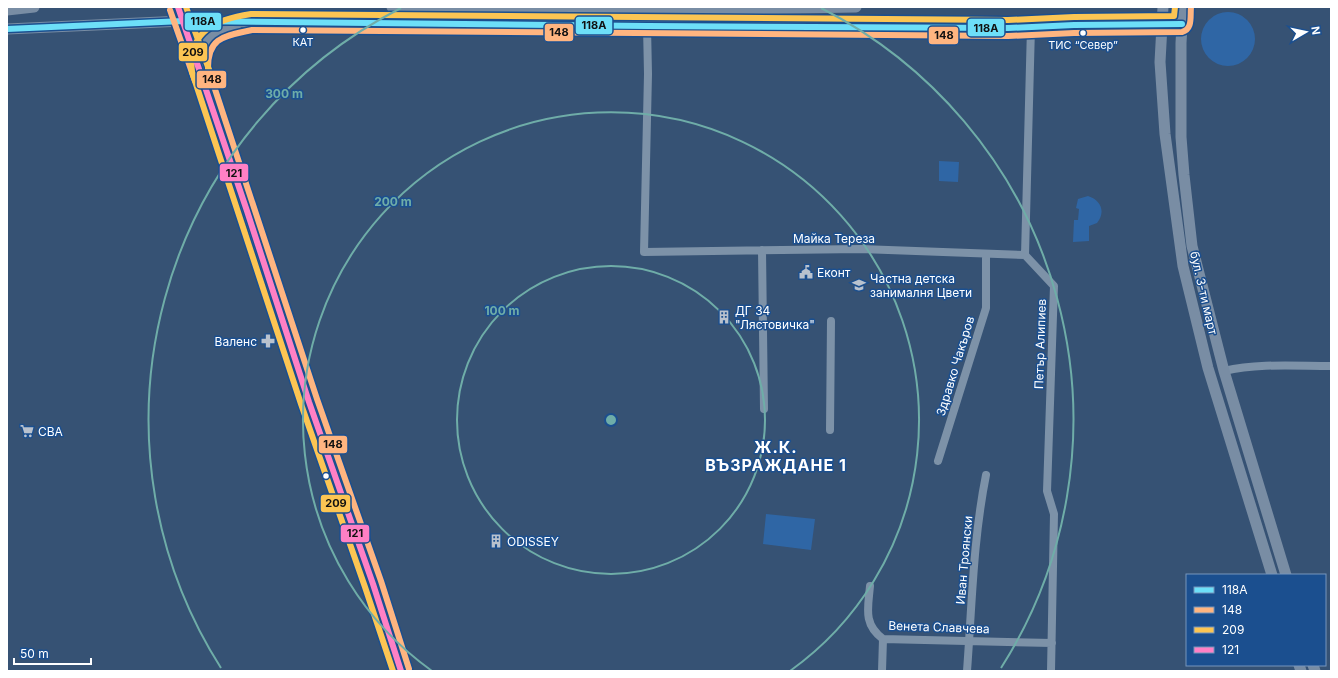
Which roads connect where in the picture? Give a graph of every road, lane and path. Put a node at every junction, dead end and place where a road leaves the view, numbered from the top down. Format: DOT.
graph roads {
  1 [pos="34,7"];
  2 [pos="178,7"];
  3 [pos="392,7"];
  4 [pos="856,7"];
  5 [pos="1163,7"];
  6 [pos="1183,7"];
  7 [pos="675,9"];
  8 [pos="7,10"];
  9 [pos="183,21"];
  10 [pos="251,22"];
  11 [pos="1161,24"];
  12 [pos="1182,24"];
  13 [pos="647,26"];
  14 [pos="1031,27"];
  15 [pos="7,29"];
  16 [pos="200,69"];
  17 [pos="762,250"];
  18 [pos="986,254"];
  19 [pos="1025,255"];
  20 [pos="831,321"];
  21 [pos="1331,366"];
  22 [pos="1224,371"];
  23 [pos="764,409"];
  24 [pos="830,430"];
  25 [pos="938,461"];
  26 [pos="986,475"];
  27 [pos="1272,574"];
  28 [pos="1286,574"];
  29 [pos="870,586"];
  30 [pos="883,639"];
  31 [pos="969,640"];
  32 [pos="1052,643"];
  33 [pos="401,671"];
  34 [pos="882,671"];
  35 [pos="967,671"];
  36 [pos="1051,671"];
  1 -- 8 [label="street"];
  2 -- 9 [label="street"];
  3 -- 7 [label="street"];
  4 -- 7 [label="street"];
  5 -- 11 [label="street, бул. 3-ти март"];
  6 -- 12 [label="street, бул. 3-ти март"];
  9 -- 10 [label="street"];
  9 -- 15 [label="street"];
  9 -- 16 [label="street"];
  10 -- 13 [label="street"];
  10 -- 16 [label="street"];
  11 -- 12 [label="street"];
  11 -- 14 [label="street"];
  11 -- 27 [label="street, бул. 3-ти март"];
  12 -- 22 [label="street, бул. 3-ти март"];
  13 -- 14 [label="street"];
  13 -- 17 [label="street, Майка Тереза"];
  14 -- 19 [label="street"];
  16 -- 33 [label="street"];
  17 -- 18 [label="street, Майка Тереза"];
  17 -- 23 [label="street"];
  18 -- 19 [label="street, Майка Тереза"];
  18 -- 25 [label="street, Здравко Чакъров"];
  19 -- 32 [label="street, Петър Алипиев"];
  20 -- 24 [label="street"];
  21 -- 22 [label="street"];
  22 -- 28 [label="street, бул. 3-ти март"];
  26 -- 31 [label="street, Иван Троянски"];
  29 -- 30 [label="street, Венета Славчева"];
  30 -- 31 [label="street, Венета Славчева"];
  30 -- 34 [label="street"];
  31 -- 32 [label="street, Венета Славчева"];
  31 -- 35 [label="street, Иван Троянски"];
  32 -- 36 [label="street, Петър Алипиев"];
}
